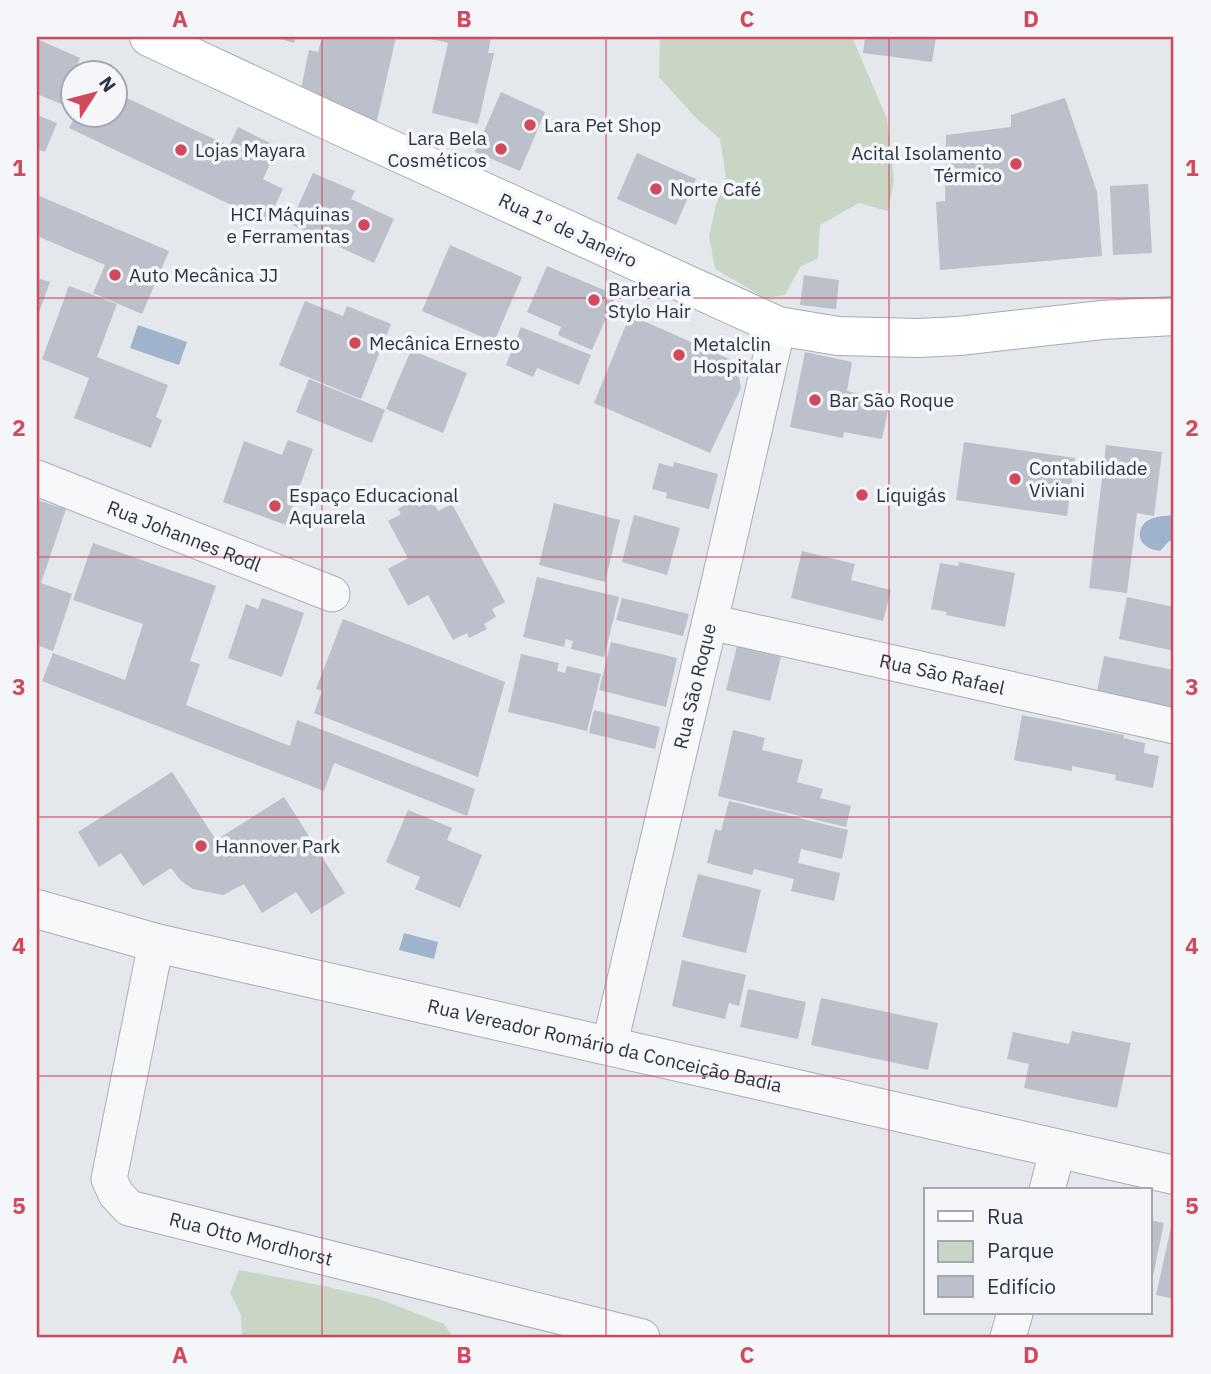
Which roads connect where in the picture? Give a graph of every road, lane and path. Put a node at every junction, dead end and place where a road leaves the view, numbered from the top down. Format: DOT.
graph roads {
  1 [pos="149,37"];
  2 [pos="1174,316"];
  3 [pos="778,326"];
  4 [pos="37,478"];
  5 [pos="332,594"];
  6 [pos="710,622"];
  7 [pos="1174,726"];
  8 [pos="37,909"];
  9 [pos="156,943"];
  10 [pos="609,1047"];
  11 [pos="1058,1148"];
  12 [pos="1174,1175"];
  13 [pos="1048,1188"];
  14 [pos="1015,1314"];
  15 [pos="642,1337"];
  16 [pos="1008,1337"];
  1 -- 3 [label="main road, Rua 1º de Janeiro"];
  2 -- 3 [label="main road, Rua 1º de Janeiro"];
  3 -- 6 [label="street, Rua São Roque"];
  4 -- 5 [label="street, Rua Johannes Rodl"];
  6 -- 7 [label="street, Rua São Rafael"];
  6 -- 10 [label="street, Rua São Roque"];
  8 -- 9 [label="street, Rua Vereador Romário da Conceição Badia"];
  9 -- 10 [label="street, Rua Vereador Romário da Conceição Badia"];
  9 -- 15 [label="street, Rua Otto Mordhorst"];
  10 -- 11 [label="street, Rua Vereador Romário da Conceição Badia"];
  11 -- 12 [label="street, Rua Vereador Romário da Conceição Badia"];
  11 -- 13 [label="street"];
  14 -- 16 [label="street"];
}
